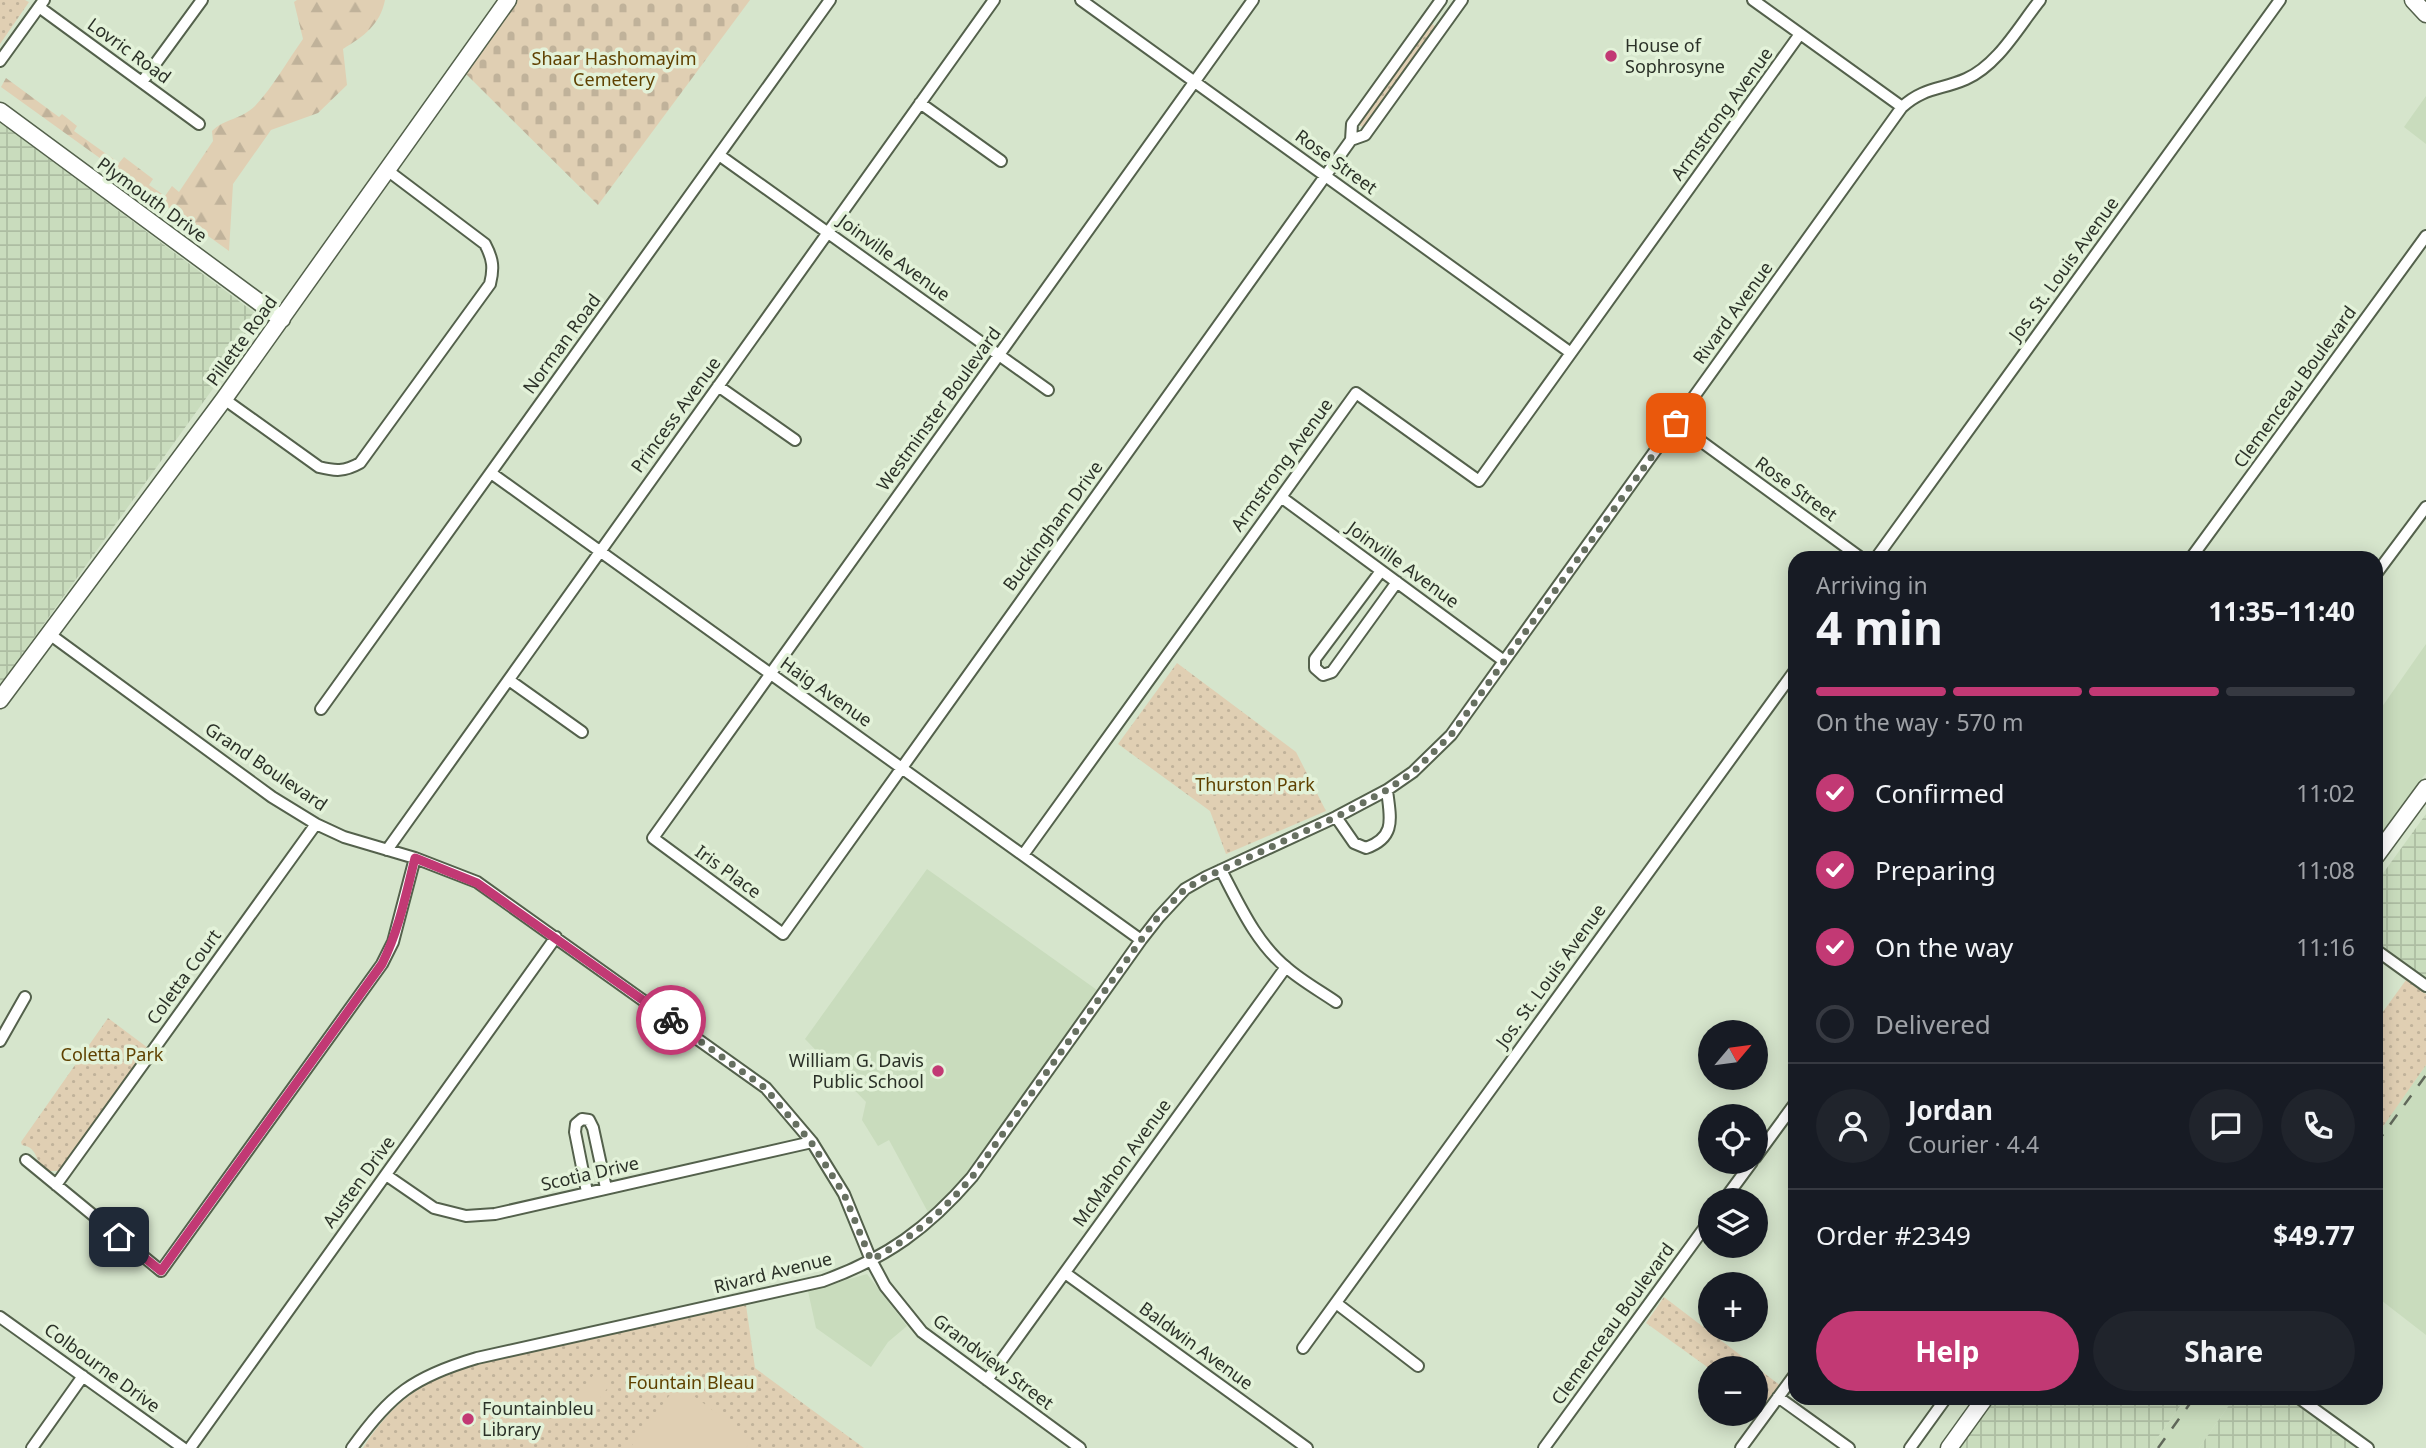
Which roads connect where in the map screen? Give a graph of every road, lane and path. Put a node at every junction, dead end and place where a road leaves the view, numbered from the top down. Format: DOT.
graph roads {
  1 [pos="202,0"];
  2 [pos="508,0"];
  3 [pos="830,0"];
  4 [pos="994,0"];
  5 [pos="1081,0"];
  6 [pos="1253,0"];
  7 [pos="1441,0"];
  8 [pos="1462,0"];
  9 [pos="1753,0"];
  10 [pos="2040,0"];
  11 [pos="2280,0"];
  12 [pos="2413,0"];
  13 [pos="42,4"];
  14 [pos="2426,13"];
  15 [pos="1800,34"];
  16 [pos="0,61"];
  17 [pos="142,82"];
  18 [pos="1195,82"];
  19 [pos="920,103"];
  20 [pos="1902,107"];
  21 [pos="0,111"];
  22 [pos="199,124"];
  23 [pos="1351,140"];
  24 [pos="719,155"];
  25 [pos="1001,161"];
  26 [pos="387,170"];
  27 [pos="1325,176"];
  28 [pos="828,232"];
  29 [pos="2426,236"];
  30 [pos="282,319"];
  31 [pos="1571,353"];
  32 [pos="999,355"];
  33 [pos="718,386"];
  34 [pos="1048,390"];
  35 [pos="224,399"];
  36 [pos="1676,423"];
  37 [pos="795,440"];
  38 [pos="491,474"];
  39 [pos="1281,498"];
  40 [pos="2426,507"];
  41 [pos="1851,551"];
  42 [pos="1880,551"];
  43 [pos="2197,551"];
  44 [pos="600,552"];
  45 [pos="2383,565"];
  46 [pos="1381,571"];
  47 [pos="1397,582"];
  48 [pos="48,633"];
  49 [pos="1504,661"];
  50 [pos="770,674"];
  51 [pos="509,680"];
  52 [pos="1788,680"];
  53 [pos="0,700"];
  54 [pos="321,709"];
  55 [pos="582,732"];
  56 [pos="902,767"];
  57 [pos="2426,788"];
  58 [pos="1387,790"];
  59 [pos="1336,817"];
  60 [pos="316,824"];
  61 [pos="653,838"];
  62 [pos="2383,846"];
  63 [pos="387,850"];
  64 [pos="1023,855"];
  65 [pos="415,858"];
  66 [pos="1221,870"];
  67 [pos="783,934"];
  68 [pos="556,937"];
  69 [pos="1141,940"];
  70 [pos="2383,955"];
  71 [pos="1286,967"];
  72 [pos="2426,986"];
  73 [pos="25,997"];
  74 [pos="1336,1002"];
  75 [pos="0,1041"];
  76 [pos="1788,1113"];
  77 [pos="1768,1141"];
  78 [pos="811,1142"];
  79 [pos="26,1160"];
  80 [pos="386,1175"];
  81 [pos="56,1185"];
  82 [pos="606,1188"];
  83 [pos="587,1192"];
  84 [pos="1698,1236"];
  85 [pos="871,1260"];
  86 [pos="1065,1273"];
  87 [pos="1335,1303"];
  88 [pos="0,1317"];
  89 [pos="1303,1348"];
  90 [pos="1418,1366"];
  91 [pos="83,1376"];
  92 [pos="987,1380"];
  93 [pos="1788,1384"];
  94 [pos="1778,1397"];
  95 [pos="1788,1404"];
  96 [pos="1789,1405"];
  97 [pos="1941,1405"];
  98 [pos="1980,1405"];
  99 [pos="2309,1405"];
  100 [pos="32,1448"];
  101 [pos="183,1448"];
  102 [pos="190,1448"];
  103 [pos="352,1448"];
  104 [pos="1080,1448"];
  105 [pos="1307,1448"];
  106 [pos="1544,1448"];
  107 [pos="1741,1448"];
  108 [pos="1849,1448"];
  109 [pos="1910,1448"];
  110 [pos="1949,1448"];
  111 [pos="2368,1448"];
  1 -- 17 [label="street"];
  2 -- 26 [label="street, Pillette Road"];
  3 -- 24 [label="street, Norman Road"];
  4 -- 19 [label="street, Princess Avenue"];
  5 -- 18 [label="street, Rose Street"];
  6 -- 18 [label="street, Westminster Boulevard"];
  7 -- 23 [label="street, Buckingham Drive"];
  8 -- 23 [label="street, Buckingham Drive"];
  9 -- 15 [label="street"];
  10 -- 20 [label="street, Rivard Avenue"];
  11 -- 42 [label="street, Jos. St. Louis Avenue"];
  12 -- 14 [label="street"];
  13 -- 16 [label="street"];
  13 -- 17 [label="street, Lovric Road"];
  15 -- 20 [label="street"];
  15 -- 31 [label="street, Armstrong Avenue"];
  17 -- 22 [label="street, Lovric Road"];
  18 -- 27 [label="street, Rose Street"];
  18 -- 32 [label="street, Westminster Boulevard"];
  19 -- 25 [label="street"];
  19 -- 28 [label="street, Princess Avenue"];
  20 -- 36 [label="street, Rivard Avenue"];
  21 -- 30 [label="street, Plymouth Drive"];
  23 -- 27 [label="street, Buckingham Drive"];
  24 -- 28 [label="street, Joinville Avenue"];
  24 -- 38 [label="street, Norman Road"];
  26 -- 30 [label="street, Pillette Road"];
  26 -- 35 [label="street"];
  27 -- 31 [label="street, Rose Street"];
  27 -- 56 [label="street, Buckingham Drive"];
  28 -- 32 [label="street, Joinville Avenue"];
  28 -- 33 [label="street, Princess Avenue"];
  29 -- 43 [label="street, Clemenceau Boulevard"];
  30 -- 35 [label="street, Pillette Road"];
  31 -- 39 [label="street, Armstrong Avenue"];
  32 -- 34 [label="street, Joinville Avenue"];
  32 -- 50 [label="street, Westminster Boulevard"];
  33 -- 37 [label="street"];
  33 -- 44 [label="street, Princess Avenue"];
  35 -- 48 [label="street, Pillette Road"];
  36 -- 41 [label="street, Rose Street"];
  36 -- 49 [label="street, Rivard Avenue"];
  38 -- 44 [label="street, Haig Avenue"];
  38 -- 54 [label="street, Norman Road"];
  39 -- 46 [label="street, Joinville Avenue"];
  39 -- 64 [label="street, Armstrong Avenue"];
  40 -- 45 [label="street"];
  44 -- 50 [label="street, Haig Avenue"];
  44 -- 51 [label="street, Princess Avenue"];
  46 -- 47 [label="street, Joinville Avenue"];
  46 -- 47 [label="street"];
  47 -- 49 [label="street, Joinville Avenue"];
  48 -- 53 [label="street, Pillette Road"];
  48 -- 60 [label="street, Grand Boulevard"];
  49 -- 58 [label="street, Rivard Avenue"];
  50 -- 56 [label="street, Haig Avenue"];
  50 -- 61 [label="street, Westminster Boulevard"];
  51 -- 55 [label="street"];
  51 -- 63 [label="street, Princess Avenue"];
  52 -- 87 [label="street, Jos. St. Louis Avenue"];
  56 -- 64 [label="street, Haig Avenue"];
  56 -- 67 [label="street, Buckingham Drive"];
  57 -- 62 [label="street"];
  58 -- 59 [label="street, Rivard Avenue"];
  58 -- 59 [label="street"];
  59 -- 66 [label="street, Rivard Avenue"];
  60 -- 63 [label="street, Grand Boulevard"];
  60 -- 81 [label="street, Coletta Court"];
  61 -- 67 [label="street, Iris Place"];
  63 -- 65 [label="street, Grand Boulevard"];
  64 -- 69 [label="street, Haig Avenue"];
  65 -- 68 [label="street, Grand Boulevard"];
  65 -- 81 [label="street"];
  66 -- 69 [label="street, Rivard Avenue"];
  66 -- 71 [label="street"];
  68 -- 78 [label="street, Grand Boulevard"];
  68 -- 80 [label="street, Austen Drive"];
  69 -- 85 [label="street, Rivard Avenue"];
  70 -- 72 [label="street"];
  71 -- 74 [label="street"];
  71 -- 86 [label="street, McMahon Avenue"];
  73 -- 75 [label="street"];
  76 -- 77 [label="street"];
  78 -- 82 [label="street, Scotia Drive"];
  78 -- 85 [label="street, Grand Boulevard"];
  79 -- 81 [label="street"];
  80 -- 83 [label="street, Scotia Drive"];
  80 -- 102 [label="street, Austen Drive"];
  82 -- 83 [label="street, Scotia Drive"];
  82 -- 83 [label="street"];
  84 -- 106 [label="street, Clemenceau Boulevard"];
  85 -- 92 [label="street, Grandview Street"];
  85 -- 103 [label="street, Rivard Avenue"];
  86 -- 92 [label="street, McMahon Avenue"];
  86 -- 105 [label="street, Baldwin Avenue"];
  87 -- 89 [label="street, Jos. St. Louis Avenue"];
  87 -- 90 [label="street"];
  88 -- 91 [label="street, Colbourne Drive"];
  91 -- 100 [label="street"];
  91 -- 101 [label="street, Colbourne Drive"];
  92 -- 104 [label="street, Grandview Street"];
  93 -- 94 [label="street"];
  94 -- 95 [label="street"];
  94 -- 107 [label="street"];
  96 -- 108 [label="street"];
  97 -- 109 [label="street"];
  98 -- 110 [label="street"];
  99 -- 111 [label="street"];
}
